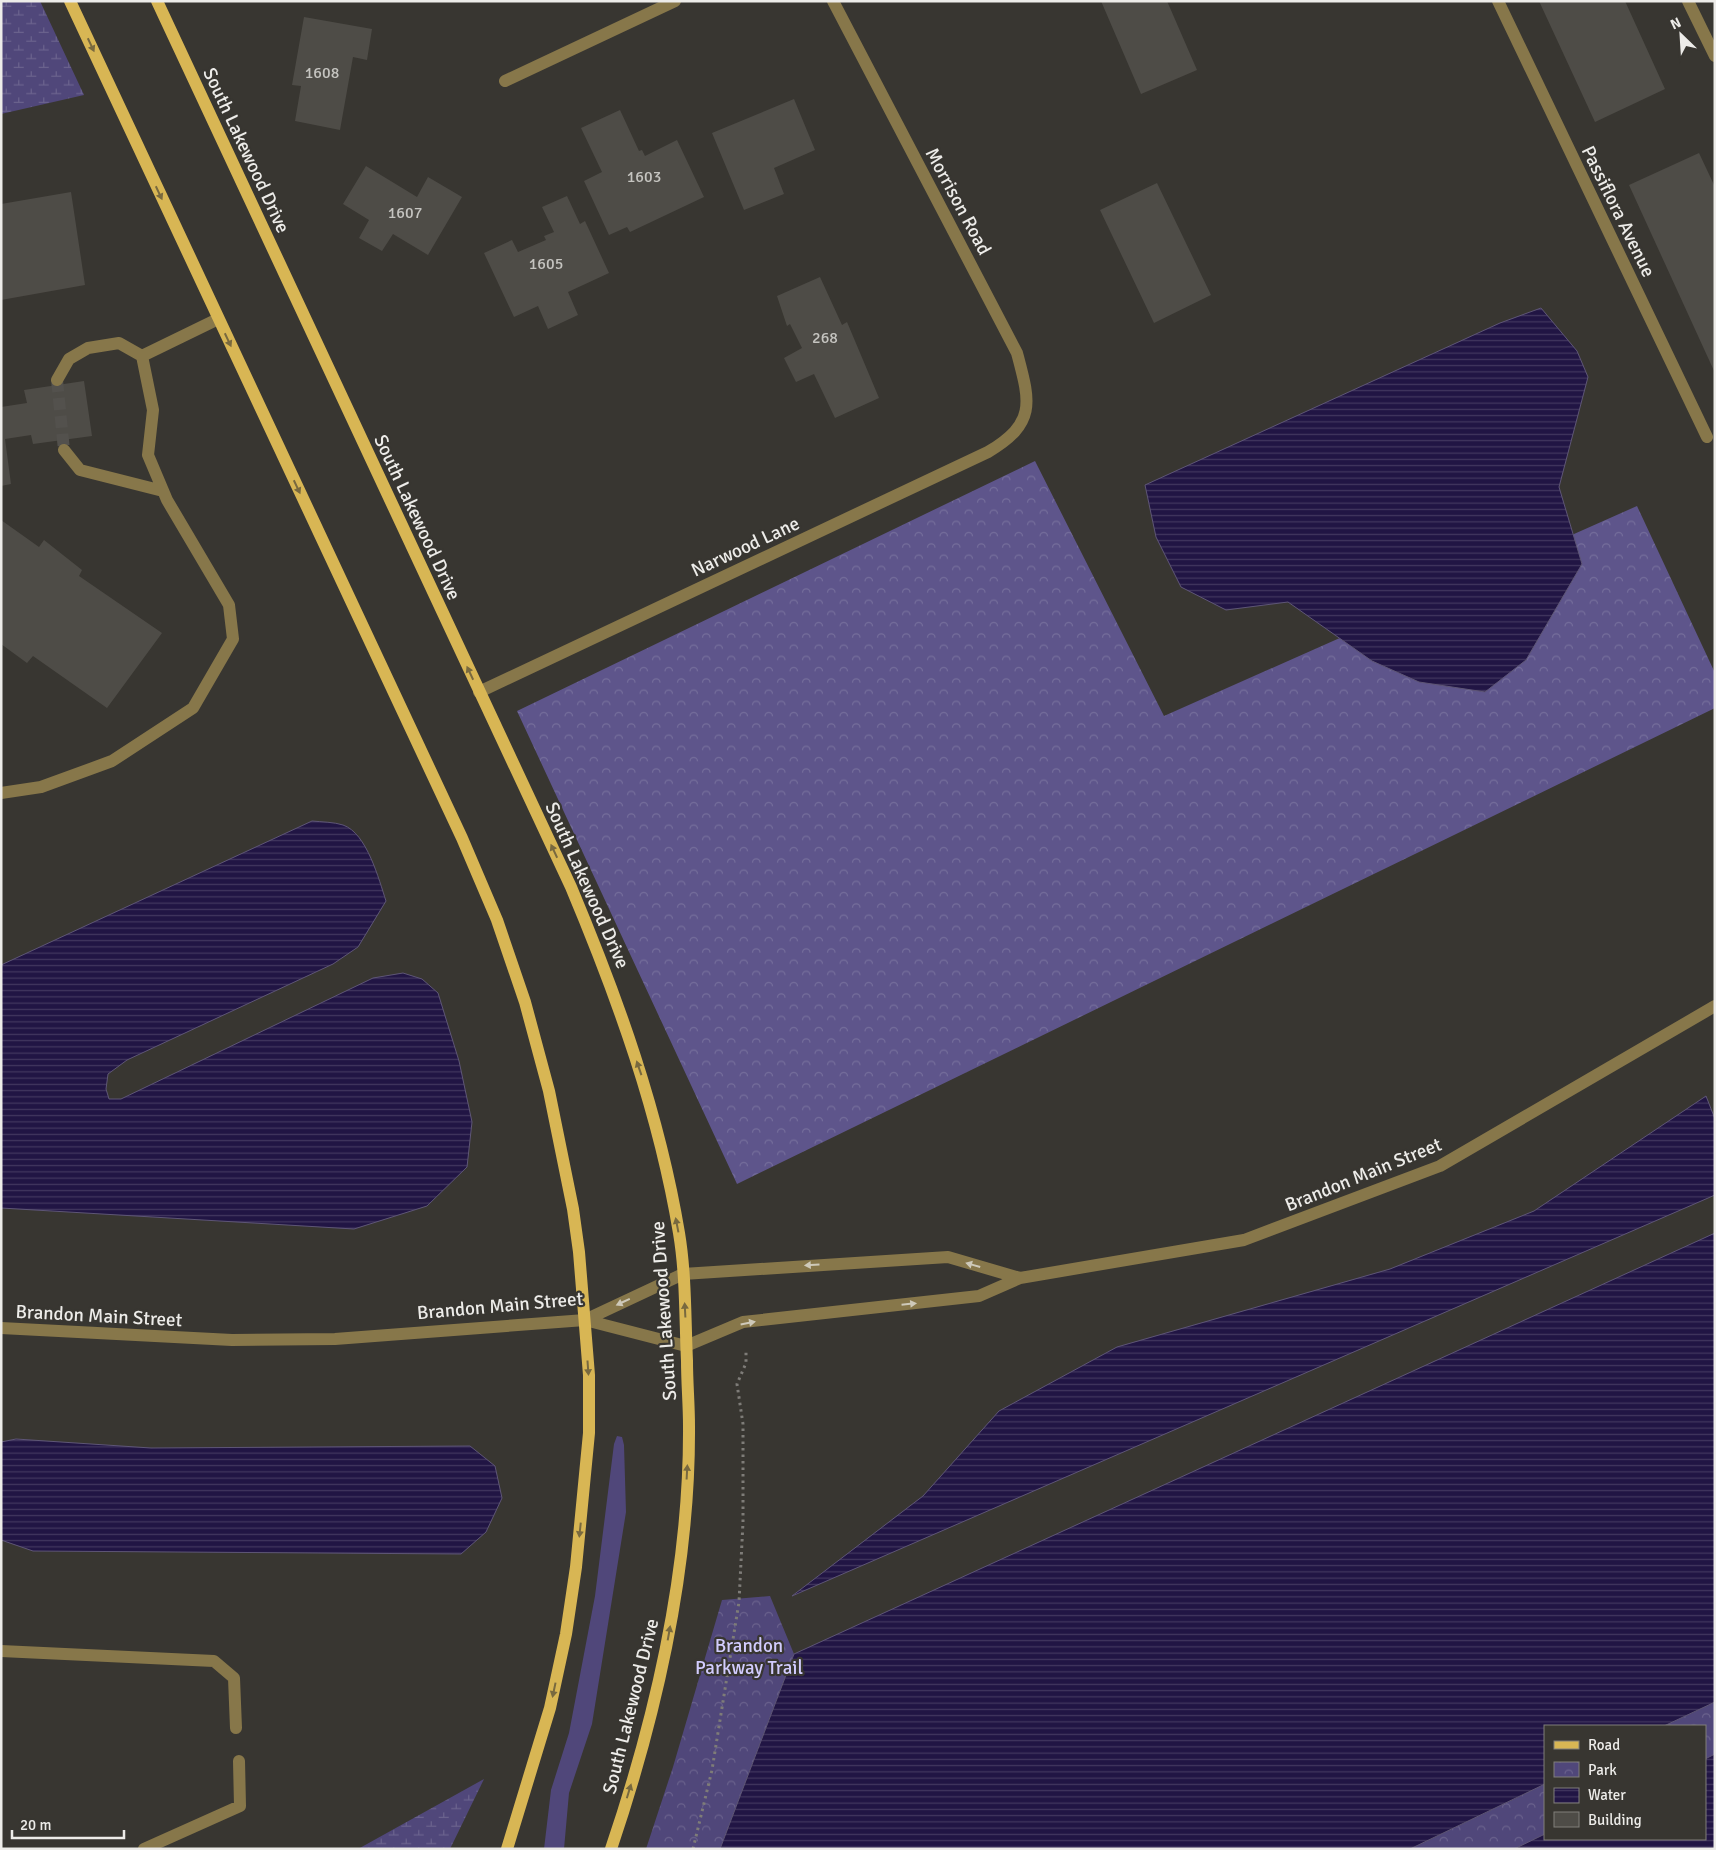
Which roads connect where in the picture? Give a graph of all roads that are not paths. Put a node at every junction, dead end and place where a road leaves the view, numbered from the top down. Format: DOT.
graph roads {
  1 [pos="70,1"];
  2 [pos="156,1"];
  3 [pos="675,1"];
  4 [pos="833,1"];
  5 [pos="1498,1"];
  6 [pos="1688,1"];
  7 [pos="1715,56"];
  8 [pos="505,81"];
  9 [pos="218,319"];
  10 [pos="142,356"];
  11 [pos="57,380"];
  12 [pos="1020,425"];
  13 [pos="1707,437"];
  14 [pos="64,450"];
  15 [pos="163,491"];
  16 [pos="479,692"];
  17 [pos="1,793"];
  18 [pos="1715,1006"];
  19 [pos="683,1274"];
  20 [pos="1020,1278"];
  21 [pos="585,1320"];
  22 [pos="1,1328"];
  23 [pos="686,1346"];
  24 [pos="1,1651"];
  25 [pos="236,1728"];
  26 [pos="239,1761"];
  27 [pos="144,1849"];
  28 [pos="507,1849"];
  29 [pos="611,1849"];
  1 -- 9 [label="main road, one-way"];
  16 -- 2 [label="main road, South Lakewood Drive, one-way"];
  3 -- 8 [label="street"];
  4 -- 12 [label="street, Morrison Road"];
  5 -- 13 [label="street, Passiflora Avenue"];
  6 -- 7 [label="street"];
  9 -- 10 [label="street"];
  9 -- 21 [label="main road, one-way"];
  10 -- 11 [label="street"];
  10 -- 15 [label="street"];
  12 -- 16 [label="street, Narwood Lane"];
  14 -- 15 [label="street"];
  15 -- 17 [label="street"];
  19 -- 16 [label="main road, South Lakewood Drive, one-way"];
  18 -- 20 [label="street, Brandon Main Street"];
  20 -- 19 [label="street, Brandon Main Street, one-way"];
  19 -- 21 [label="street, Brandon Main Street, one-way"];
  23 -- 19 [label="main road, South Lakewood Drive, one-way"];
  23 -- 20 [label="street, Brandon Main Street, one-way"];
  21 -- 22 [label="street, Brandon Main Street"];
  21 -- 23 [label="street"];
  21 -- 28 [label="main road, one-way"];
  29 -- 23 [label="main road, South Lakewood Drive, one-way"];
  24 -- 25 [label="street"];
  26 -- 27 [label="street"];
}
